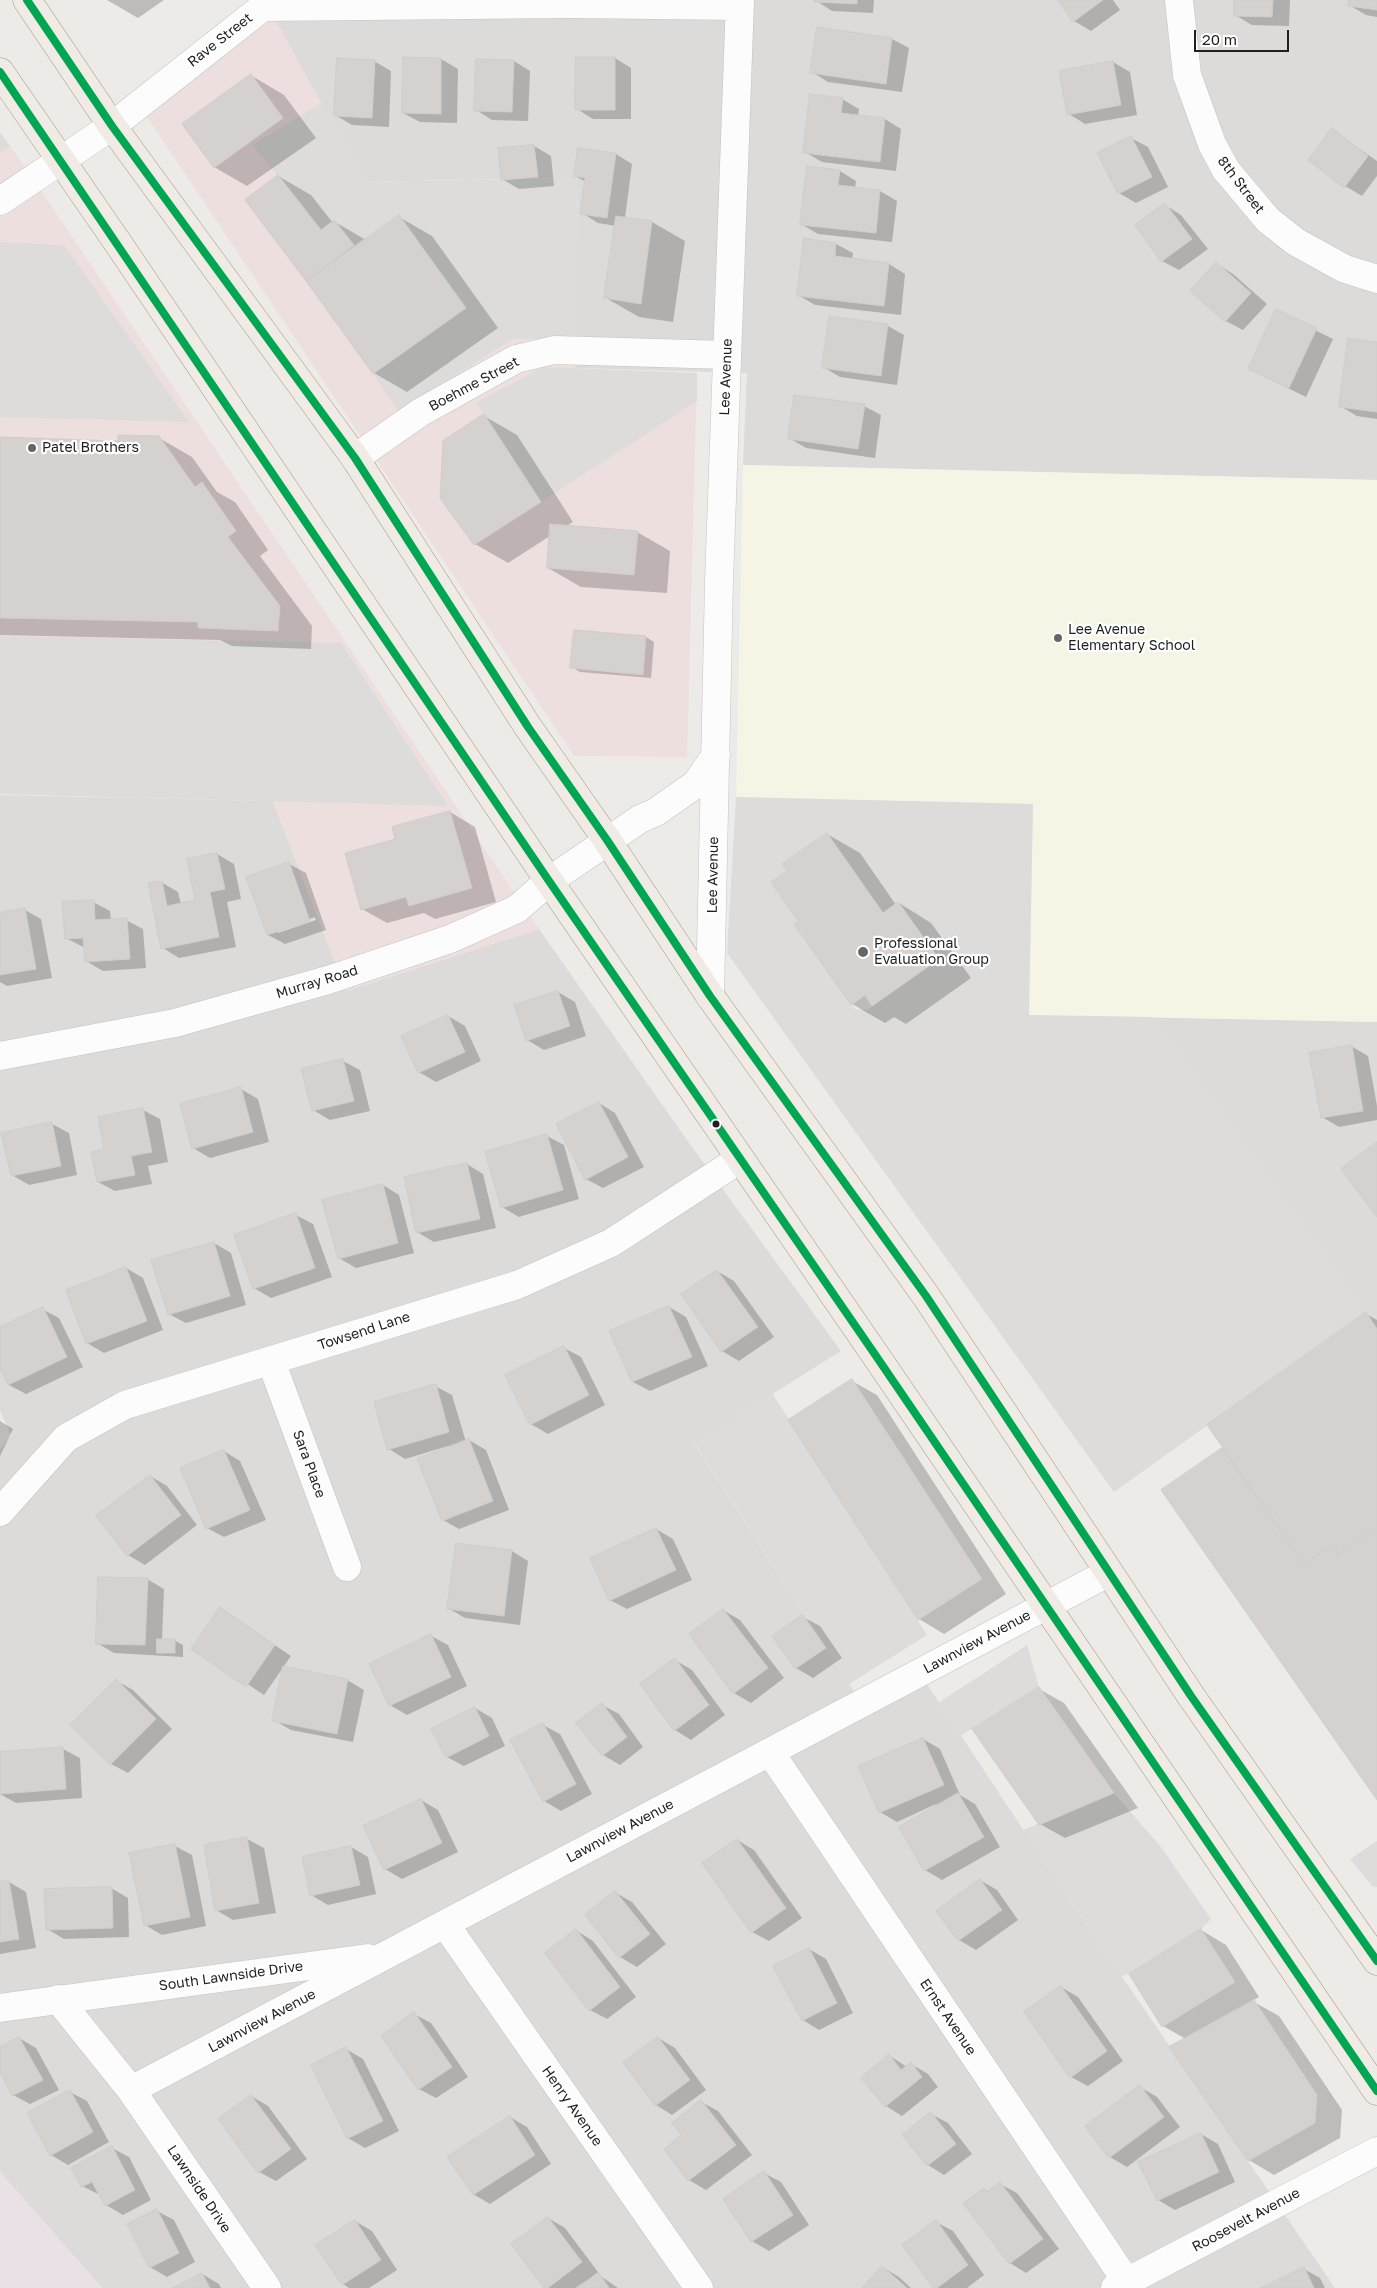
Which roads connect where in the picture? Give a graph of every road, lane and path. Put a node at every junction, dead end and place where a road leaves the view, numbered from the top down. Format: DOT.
graph roads {
  1 [pos="27,0"];
  2 [pos="1179,0"];
  3 [pos="739,3"];
  4 [pos="0,72"];
  5 [pos="112,126"];
  6 [pos="61,161"];
  7 [pos="0,201"];
  8 [pos="1377,280"];
  9 [pos="727,355"];
  10 [pos="355,458"];
  11 [pos="716,755"];
  12 [pos="607,840"];
  13 [pos="549,881"];
  14 [pos="710,996"];
  15 [pos="0,1056"];
  16 [pos="740,1159"];
  17 [pos="271,1361"];
  18 [pos="0,1512"];
  19 [pos="347,1567"];
  20 [pos="1108,1573"];
  21 [pos="1046,1606"];
  22 [pos="770,1752"];
  23 [pos="445,1924"];
  24 [pos="385,1955"];
  25 [pos="1377,1961"];
  26 [pos="67,1998"];
  27 [pos="0,2008"];
  28 [pos="131,2090"];
  29 [pos="1377,2091"];
  30 [pos="1377,2151"];
  31 [pos="1121,2285"];
  32 [pos="267,2288"];
  33 [pos="699,2288"];
  1 -- 5 [label="main road"];
  2 -- 8 [label="street, 8th Street"];
  3 -- 5 [label="street, Rave Street"];
  3 -- 9 [label="street, Lee Avenue"];
  4 -- 6 [label="main road"];
  5 -- 6 [label="street, Rave Street"];
  5 -- 10 [label="main road"];
  6 -- 7 [label="street, Rave Street"];
  6 -- 13 [label="main road"];
  9 -- 10 [label="street, Boehme Street"];
  9 -- 11 [label="street, Lee Avenue"];
  10 -- 12 [label="main road"];
  11 -- 12 [label="street"];
  11 -- 14 [label="street, Lee Avenue"];
  12 -- 13 [label="street, Murray Road"];
  12 -- 14 [label="main road"];
  13 -- 15 [label="street, Murray Road"];
  13 -- 16 [label="main road"];
  14 -- 20 [label="main road"];
  16 -- 17 [label="street, Towsend Lane"];
  16 -- 21 [label="main road"];
  17 -- 18 [label="street, Towsend Lane"];
  17 -- 19 [label="street, Sara Place"];
  20 -- 21 [label="street, Lawnview Avenue"];
  20 -- 25 [label="main road"];
  21 -- 22 [label="street, Lawnview Avenue"];
  21 -- 29 [label="main road"];
  22 -- 23 [label="street, Lawnview Avenue"];
  22 -- 31 [label="street, Ernst Avenue"];
  23 -- 24 [label="street, Lawnview Avenue"];
  23 -- 33 [label="street, Henry Avenue"];
  24 -- 26 [label="street, South Lawnside Drive"];
  24 -- 28 [label="street, Lawnview Avenue"];
  26 -- 27 [label="street, South Lawnside Drive"];
  26 -- 28 [label="street, Lawnside Drive"];
  28 -- 32 [label="street, Lawnside Drive"];
  30 -- 31 [label="street, Roosevelt Avenue"];
}
